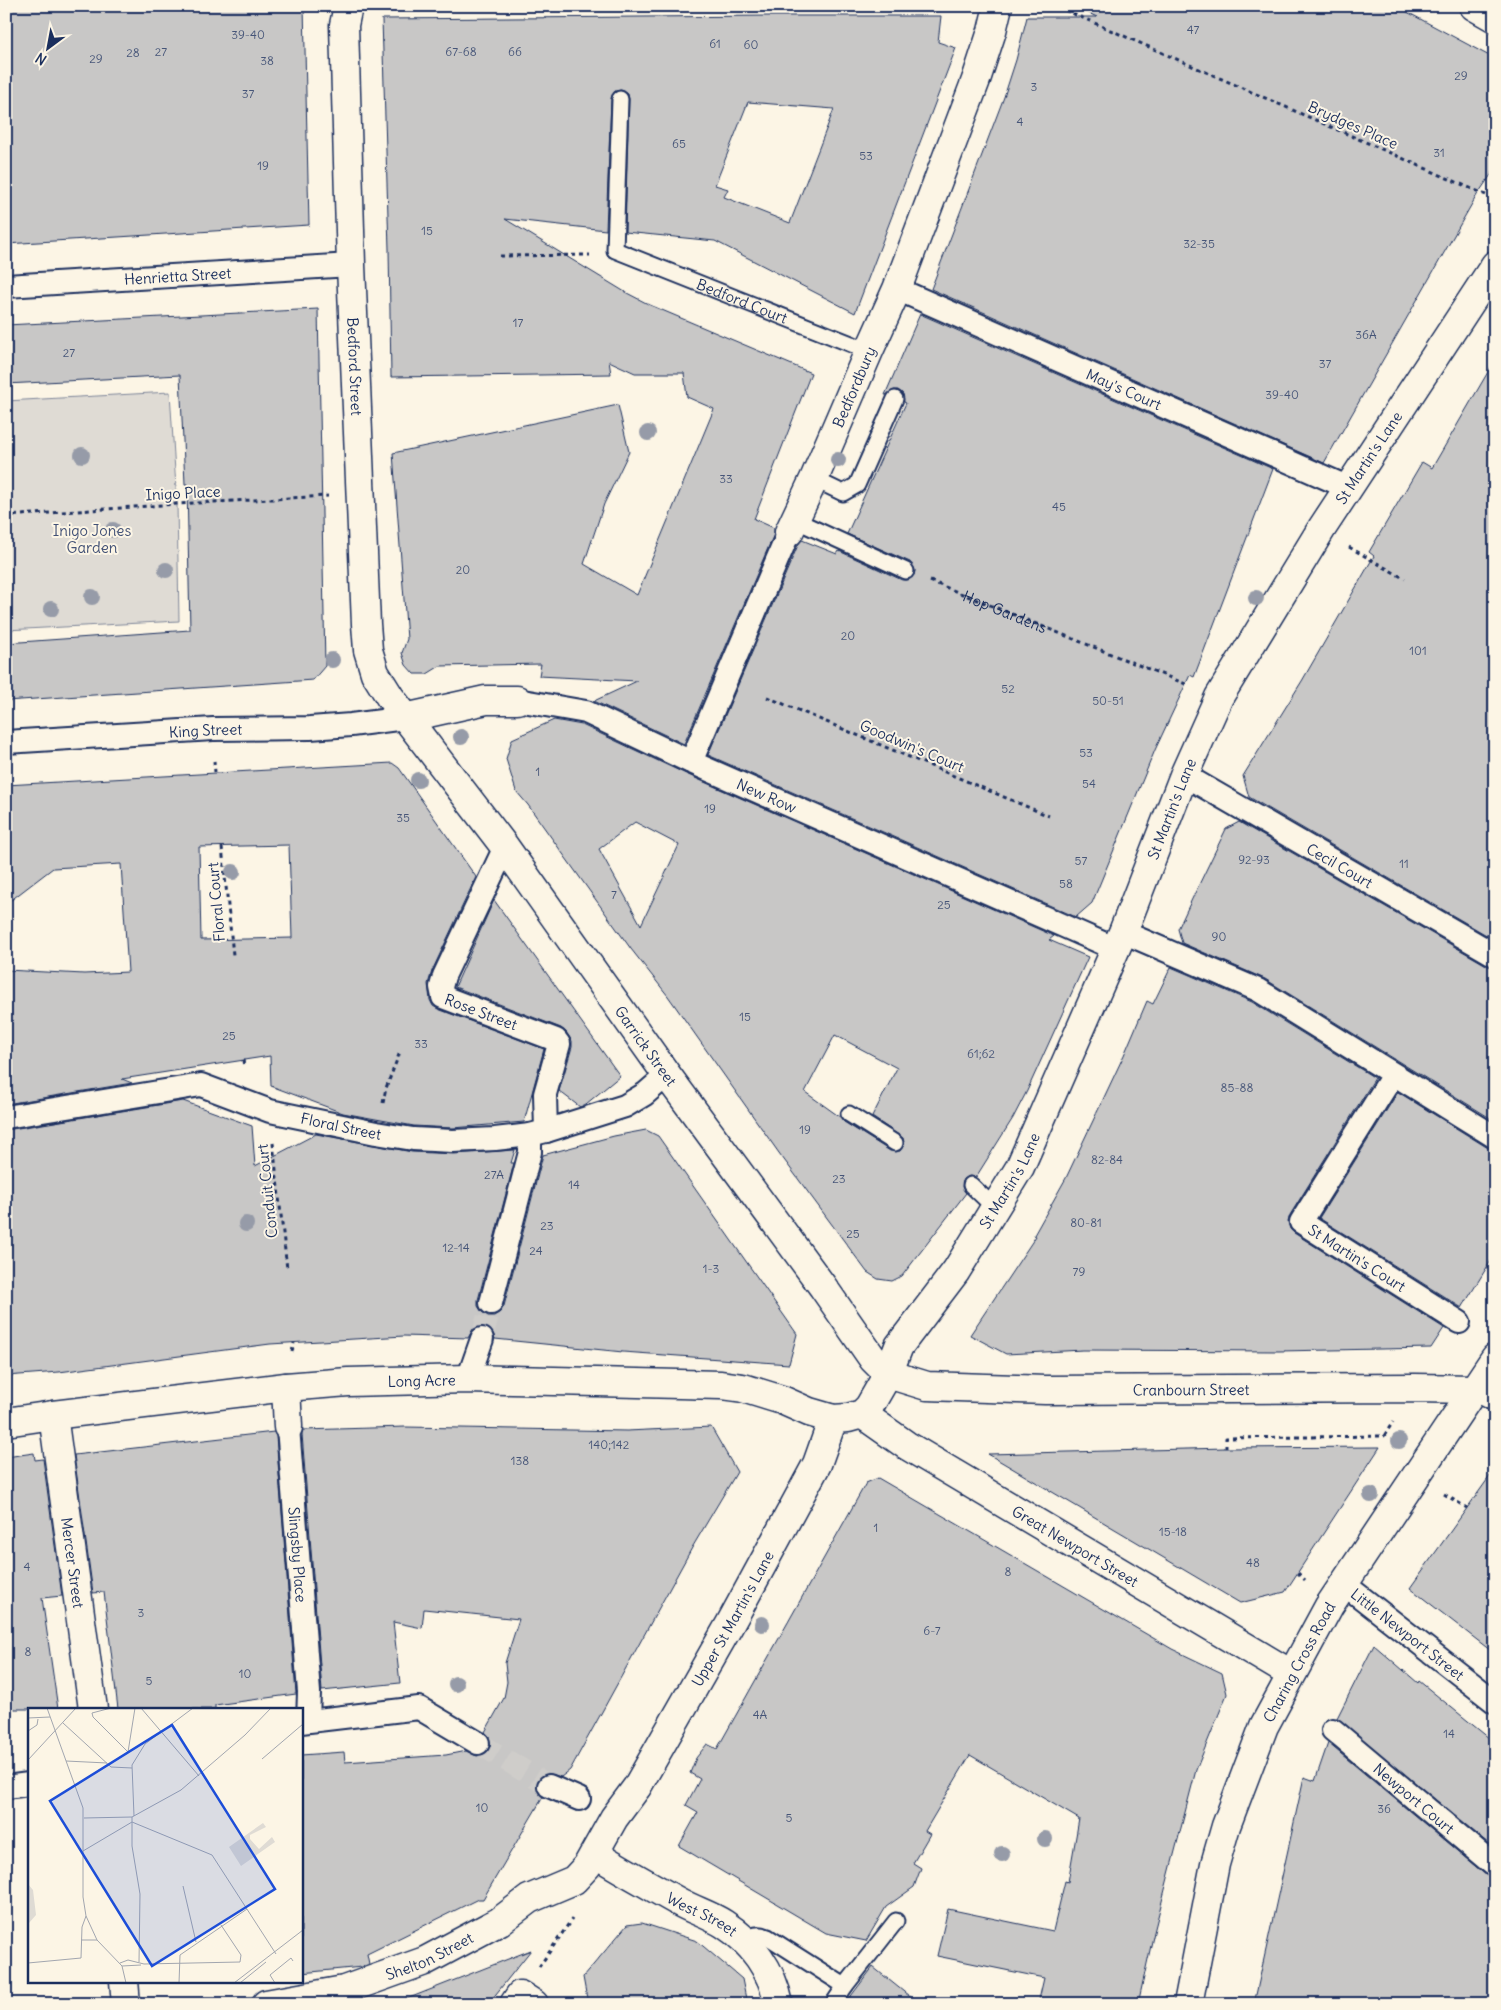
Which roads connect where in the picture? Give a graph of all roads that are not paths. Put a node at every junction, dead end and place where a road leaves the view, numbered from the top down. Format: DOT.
graph roads {
  1 [pos="348,6"];
  2 [pos="998,6"];
  3 [pos="1474,6"];
  4 [pos="1495,18"];
  5 [pos="620,99"];
  6 [pos="351,265"];
  7 [pos="1495,265"];
  8 [pos="6,286"];
  9 [pos="897,290"];
  10 [pos="868,351"];
  11 [pos="895,399"];
  12 [pos="814,478"];
  13 [pos="1350,488"];
  14 [pos="792,526"];
  15 [pos="906,572"];
  16 [pos="517,700"];
  17 [pos="405,718"];
  18 [pos="6,742"];
  19 [pos="691,762"];
  20 [pos="1184,775"];
  21 [pos="505,847"];
  22 [pos="1120,940"];
  23 [pos="1495,955"];
  24 [pos="667,1075"];
  25 [pos="1393,1075"];
  26 [pos="849,1114"];
  27 [pos="6,1117"];
  28 [pos="538,1133"];
  29 [pos="1495,1138"];
  30 [pos="895,1143"];
  31 [pos="971,1185"];
  32 [pos="995,1208"];
  33 [pos="491,1303"];
  34 [pos="1459,1322"];
  35 [pos="482,1339"];
  36 [pos="1495,1358"];
  37 [pos="888,1374"];
  38 [pos="468,1379"];
  39 [pos="286,1387"];
  40 [pos="1484,1395"];
  41 [pos="862,1414"];
  42 [pos="52,1415"];
  43 [pos="833,1419"];
  44 [pos="6,1422"];
  45 [pos="288,1427"];
  46 [pos="1344,1584"];
  47 [pos="1291,1674"];
  48 [pos="1495,1702"];
  49 [pos="94,1708"];
  50 [pos="304,1721"];
  51 [pos="1333,1730"];
  52 [pos="478,1743"];
  53 [pos="28,1784"];
  54 [pos="549,1786"];
  55 [pos="6,1787"];
  56 [pos="579,1799"];
  57 [pos="596,1854"];
  58 [pos="1495,1866"];
  59 [pos="580,1876"];
  60 [pos="896,1921"];
  61 [pos="746,1941"];
  62 [pos="124,1982"];
  63 [pos="845,1986"];
  64 [pos="126,2004"];
  65 [pos="266,2004"];
  66 [pos="779,2004"];
  67 [pos="833,2004"];
  68 [pos="1188,2004"];
  1 -- 6 [label="street, Bedford Street"];
  2 -- 9 [label="street, Bedfordbury"];
  3 -- 4 [label="street"];
  5 -- 10 [label="lane, Bedford Court"];
  6 -- 8 [label="street, Henrietta Street"];
  6 -- 17 [label="street, Bedford Street"];
  7 -- 13 [label="street, St Martin's Lane"];
  9 -- 10 [label="street, Bedfordbury"];
  9 -- 13 [label="street, May's Court"];
  10 -- 12 [label="street, Bedfordbury"];
  11 -- 12 [label="lane"];
  12 -- 14 [label="street, Bedfordbury"];
  13 -- 20 [label="street, St Martin's Lane"];
  14 -- 15 [label="lane"];
  14 -- 19 [label="street, Bedfordbury"];
  16 -- 17 [label="street, New Row"];
  16 -- 19 [label="street, New Row"];
  17 -- 18 [label="street, King Street"];
  17 -- 21 [label="street, Garrick Street"];
  19 -- 22 [label="street, New Row"];
  20 -- 22 [label="street, St Martin's Lane"];
  20 -- 23 [label="street, Cecil Court"];
  21 -- 24 [label="street, Garrick Street"];
  21 -- 28 [label="street, Rose Street"];
  22 -- 25 [label="street"];
  22 -- 32 [label="street, St Martin's Lane"];
  24 -- 28 [label="street, Floral Street"];
  24 -- 37 [label="street, Garrick Street"];
  25 -- 29 [label="street"];
  25 -- 34 [label="street, St Martin's Court"];
  26 -- 30 [label="lane"];
  27 -- 28 [label="street, Floral Street"];
  28 -- 33 [label="street, Rose Street"];
  31 -- 32 [label="lane"];
  32 -- 37 [label="street, St Martin's Lane"];
  35 -- 38 [label="street"];
  36 -- 40 [label="street, Charing Cross Road"];
  37 -- 40 [label="street, Cranbourn Street"];
  37 -- 41 [label="street"];
  38 -- 39 [label="street, Long Acre"];
  38 -- 43 [label="street, Long Acre"];
  39 -- 42 [label="street, Long Acre"];
  39 -- 45 [label="street, Slingsby Place"];
  40 -- 46 [label="street, Charing Cross Road"];
  41 -- 43 [label="street"];
  41 -- 47 [label="street, Great Newport Street"];
  42 -- 44 [label="street, Long Acre"];
  42 -- 49 [label="street, Mercer Street"];
  43 -- 57 [label="street, Upper St Martin's Lane"];
  45 -- 50 [label="street, Slingsby Place"];
  46 -- 47 [label="street, Charing Cross Road"];
  46 -- 48 [label="street, Little Newport Street"];
  47 -- 68 [label="street, Charing Cross Road"];
  50 -- 52 [label="street, Slingsby Place"];
  51 -- 58 [label="street, Newport Court"];
  53 -- 55 [label="street"];
  54 -- 56 [label="street"];
  57 -- 59 [label="street, Upper St Martin's Lane"];
  57 -- 61 [label="street, West Street"];
  59 -- 65 [label="street, Shelton Street"];
  60 -- 63 [label="lane"];
  61 -- 63 [label="lane"];
  61 -- 66 [label="street, West Street"];
  62 -- 64 [label="street"];
  63 -- 67 [label="lane"];
}
